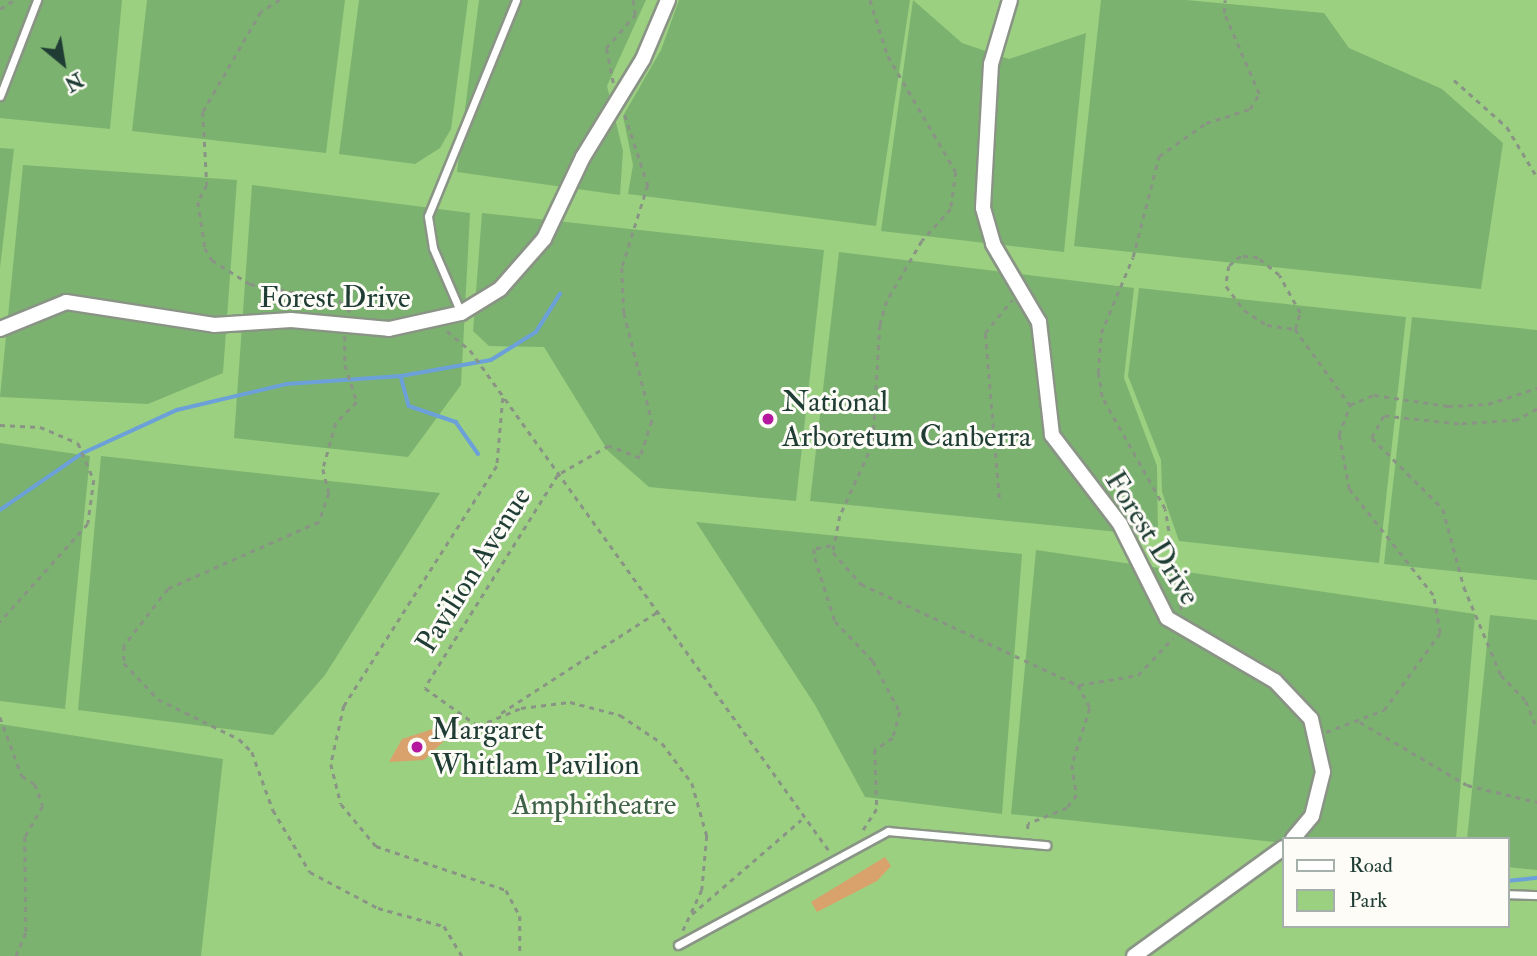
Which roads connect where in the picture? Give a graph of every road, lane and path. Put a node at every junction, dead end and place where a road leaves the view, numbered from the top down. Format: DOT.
graph roads {
  1 [pos="13,0"];
  2 [pos="37,0"];
  3 [pos="281,0"];
  4 [pos="516,0"];
  5 [pos="633,0"];
  6 [pos="668,0"];
  7 [pos="870,0"];
  8 [pos="1010,0"];
  9 [pos="1225,0"];
  10 [pos="0,9"];
  11 [pos="1454,79"];
  12 [pos="0,96"];
  13 [pos="618,101"];
  14 [pos="1537,177"];
  15 [pos="1025,289"];
  16 [pos="461,313"];
  17 [pos="436,322"];
  18 [pos="345,325"];
  19 [pos="0,328"];
  20 [pos="1295,330"];
  21 [pos="1537,388"];
  22 [pos="503,398"];
  23 [pos="1350,405"];
  24 [pos="1537,409"];
  25 [pos="0,425"];
  26 [pos="558,475"];
  27 [pos="999,498"];
  28 [pos="832,546"];
  29 [pos="657,612"];
  30 [pos="0,622"];
  31 [pos="1179,629"];
  32 [pos="1078,685"];
  33 [pos="497,716"];
  34 [pos="0,717"];
  35 [pos="1360,722"];
  36 [pos="1537,728"];
  37 [pos="1319,734"];
  38 [pos="1537,802"];
  39 [pos="802,820"];
  40 [pos="869,825"];
  41 [pos="1294,837"];
  42 [pos="1046,845"];
  43 [pos="1281,853"];
  44 [pos="834,857"];
  45 [pos="1509,894"];
  46 [pos="1537,895"];
  47 [pos="678,945"];
  48 [pos="16,956"];
  49 [pos="462,956"];
  50 [pos="520,956"];
  51 [pos="1134,956"];
  1 -- 10 [label="path"];
  2 -- 12 [label="lane"];
  3 -- 18 [label="path"];
  4 -- 16 [label="lane"];
  5 -- 13 [label="path"];
  6 -- 13 [label="street, Forest Drive"];
  7 -- 28 [label="path"];
  8 -- 15 [label="street, Forest Drive"];
  9 -- 31 [label="path"];
  11 -- 14 [label="path"];
  13 -- 16 [label="street, Forest Drive"];
  13 -- 26 [label="path"];
  15 -- 27 [label="path"];
  15 -- 31 [label="street, Forest Drive"];
  16 -- 17 [label="street, Forest Drive"];
  17 -- 18 [label="street, Forest Drive"];
  17 -- 22 [label="path"];
  18 -- 19 [label="street, Forest Drive"];
  18 -- 49 [label="path"];
  20 -- 20 [label="path"];
  20 -- 23 [label="path"];
  21 -- 23 [label="path"];
  22 -- 26 [label="path"];
  22 -- 50 [label="path"];
  23 -- 35 [label="path"];
  24 -- 36 [label="path"];
  25 -- 30 [label="path"];
  26 -- 29 [label="path"];
  26 -- 33 [label="path, Pavilion Avenue"];
  28 -- 32 [label="path"];
  28 -- 40 [label="path"];
  29 -- 33 [label="path"];
  29 -- 39 [label="path"];
  31 -- 32 [label="path"];
  31 -- 37 [label="street, Forest Drive"];
  32 -- 42 [label="path"];
  33 -- 39 [label="path"];
  34 -- 48 [label="path"];
  35 -- 37 [label="path"];
  35 -- 38 [label="path"];
  37 -- 41 [label="street"];
  39 -- 44 [label="path"];
  42 -- 44 [label="lane"];
  43 -- 51 [label="street"];
  44 -- 47 [label="lane"];
  45 -- 46 [label="lane"];
}
